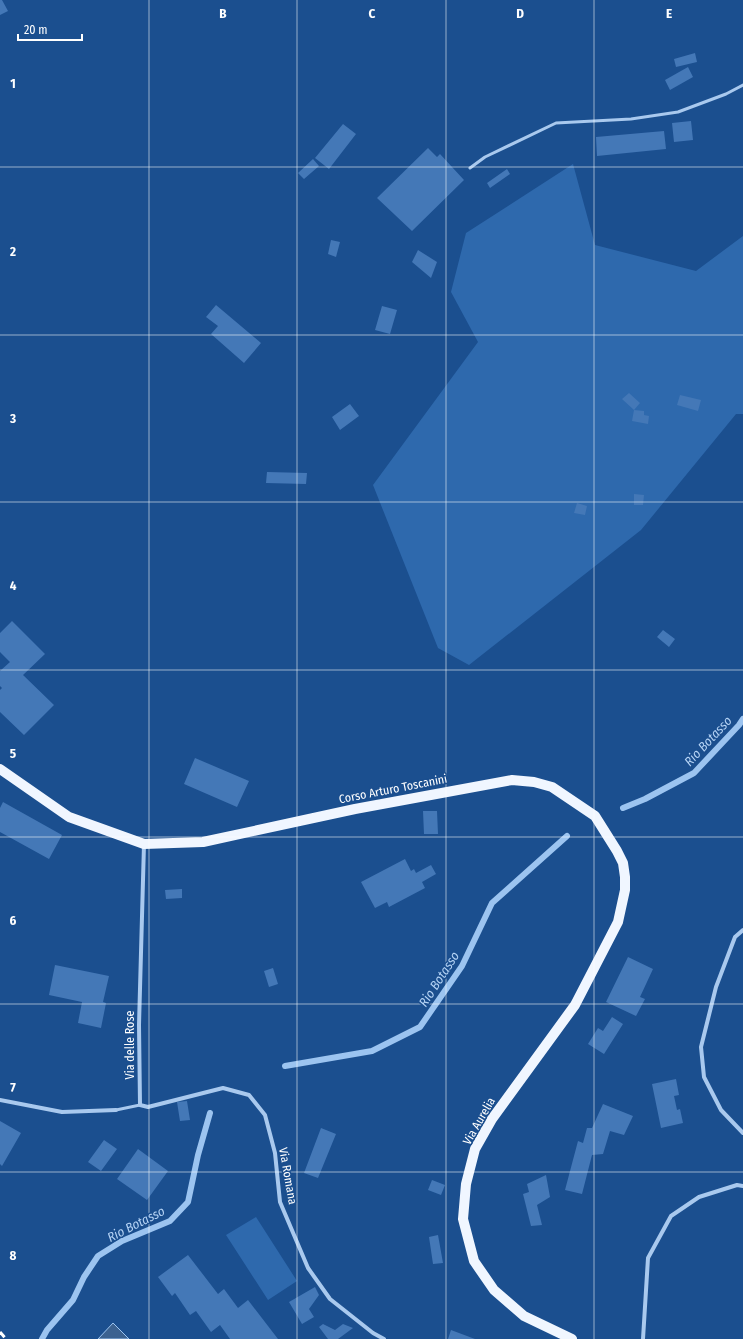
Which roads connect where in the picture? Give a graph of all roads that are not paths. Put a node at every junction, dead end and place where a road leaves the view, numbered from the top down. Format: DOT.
graph roads {
  1 [pos="743,84"];
  2 [pos="470,168"];
  3 [pos="0,769"];
  4 [pos="144,844"];
  5 [pos="743,930"];
  6 [pos="575,1005"];
  7 [pos="0,1100"];
  8 [pos="140,1105"];
  9 [pos="116,1110"];
  10 [pos="743,1133"];
  11 [pos="743,1186"];
  12 [pos="384,1339"];
  13 [pos="572,1339"];
  14 [pos="643,1339"];
  1 -- 2 [label="lane"];
  3 -- 4 [label="main road, Corso Arturo Toscanini"];
  4 -- 6 [label="main road, Corso Arturo Toscanini"];
  4 -- 8 [label="street, Via delle Rose"];
  5 -- 10 [label="street"];
  6 -- 13 [label="main road, Via Aurelia"];
  7 -- 9 [label="street"];
  8 -- 9 [label="lane"];
  8 -- 12 [label="street, Via Romana"];
  11 -- 14 [label="street"];
}
